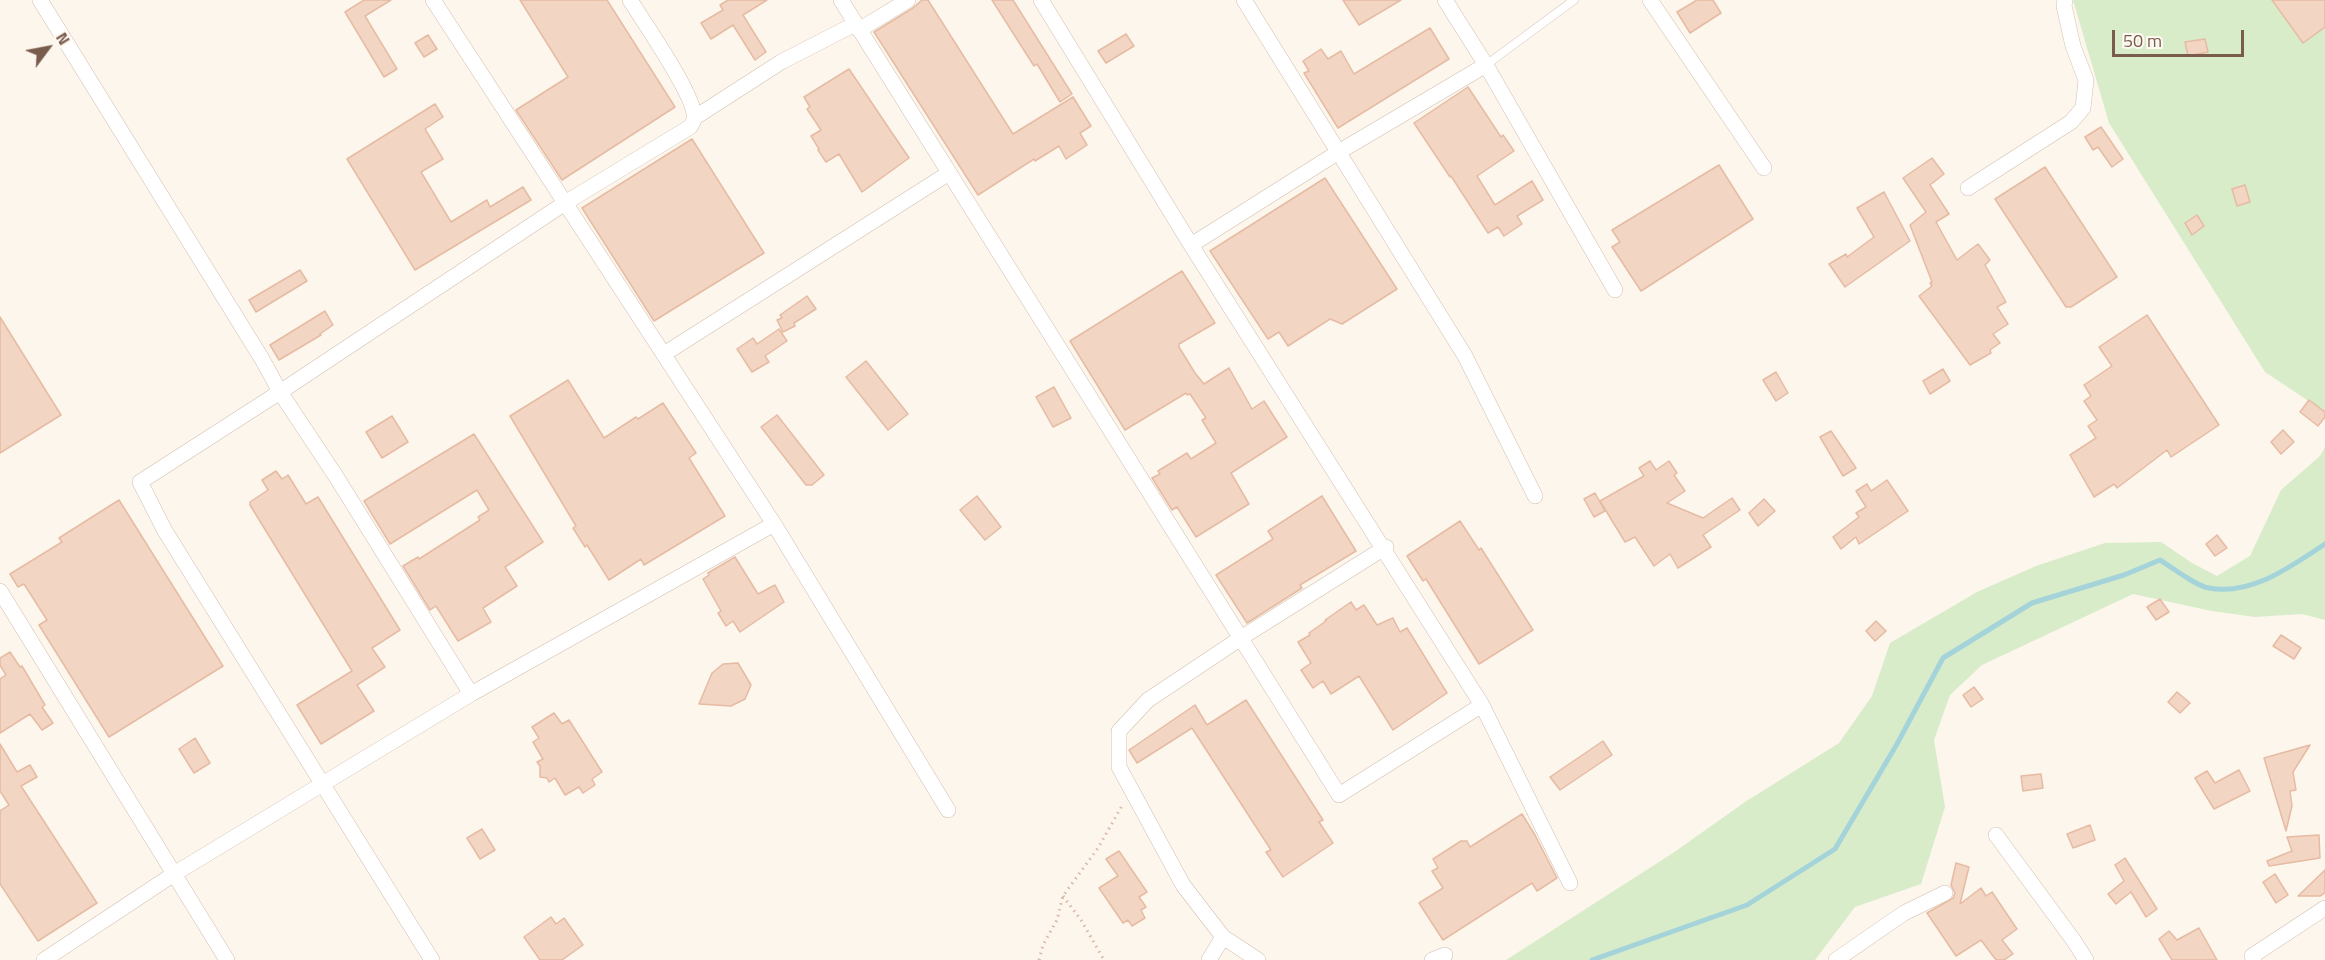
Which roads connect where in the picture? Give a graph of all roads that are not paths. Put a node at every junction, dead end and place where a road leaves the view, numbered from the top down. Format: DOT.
graph roads {
  1 [pos="40,0"];
  2 [pos="433,0"];
  3 [pos="630,0"];
  4 [pos="841,0"];
  5 [pos="908,0"];
  6 [pos="1041,0"];
  7 [pos="1244,0"];
  8 [pos="1445,0"];
  9 [pos="1574,0"];
  10 [pos="1650,0"];
  11 [pos="2065,0"];
  12 [pos="857,27"];
  13 [pos="1486,65"];
  14 [pos="694,118"];
  15 [pos="1337,153"];
  16 [pos="1764,168"];
  17 [pos="949,173"];
  18 [pos="1968,188"];
  19 [pos="565,203"];
  20 [pos="1191,245"];
  21 [pos="1615,290"];
  22 [pos="664,354"];
  23 [pos="280,392"];
  24 [pos="1534,496"];
  25 [pos="774,524"];
  26 [pos="1386,548"];
  27 [pos="0,591"];
  28 [pos="471,694"];
  29 [pos="1482,705"];
  30 [pos="322,784"];
  31 [pos="948,810"];
  32 [pos="1996,835"];
  33 [pos="174,874"];
  34 [pos="1570,883"];
  35 [pos="1945,894"];
  36 [pos="2325,908"];
  37 [pos="1223,937"];
  38 [pos="44,960"];
  39 [pos="227,960"];
  40 [pos="432,960"];
  41 [pos="1209,960"];
  42 [pos="1258,960"];
  43 [pos="1836,960"];
  44 [pos="2086,960"];
  45 [pos="2254,960"];
  1 -- 23 [label="street"];
  2 -- 19 [label="street"];
  3 -- 14 [label="street"];
  4 -- 12 [label="street"];
  5 -- 12 [label="street"];
  6 -- 20 [label="street"];
  7 -- 15 [label="street"];
  8 -- 13 [label="street"];
  9 -- 13 [label="lane"];
  10 -- 16 [label="street"];
  11 -- 18 [label="street"];
  12 -- 14 [label="street"];
  12 -- 17 [label="street"];
  13 -- 15 [label="street"];
  13 -- 21 [label="street"];
  14 -- 19 [label="street"];
  15 -- 20 [label="street"];
  15 -- 24 [label="street"];
  17 -- 22 [label="street"];
  17 -- 29 [label="street"];
  19 -- 22 [label="street"];
  19 -- 23 [label="street"];
  20 -- 29 [label="street"];
  22 -- 25 [label="street"];
  23 -- 28 [label="street"];
  23 -- 30 [label="street"];
  25 -- 28 [label="street"];
  25 -- 31 [label="street"];
  26 -- 37 [label="street"];
  27 -- 33 [label="street"];
  28 -- 30 [label="street"];
  29 -- 34 [label="street"];
  30 -- 33 [label="street"];
  30 -- 40 [label="street"];
  32 -- 44 [label="street"];
  33 -- 38 [label="street"];
  33 -- 39 [label="street"];
  35 -- 43 [label="street"];
  36 -- 45 [label="street"];
  37 -- 41 [label="street"];
  37 -- 42 [label="street"];
}
